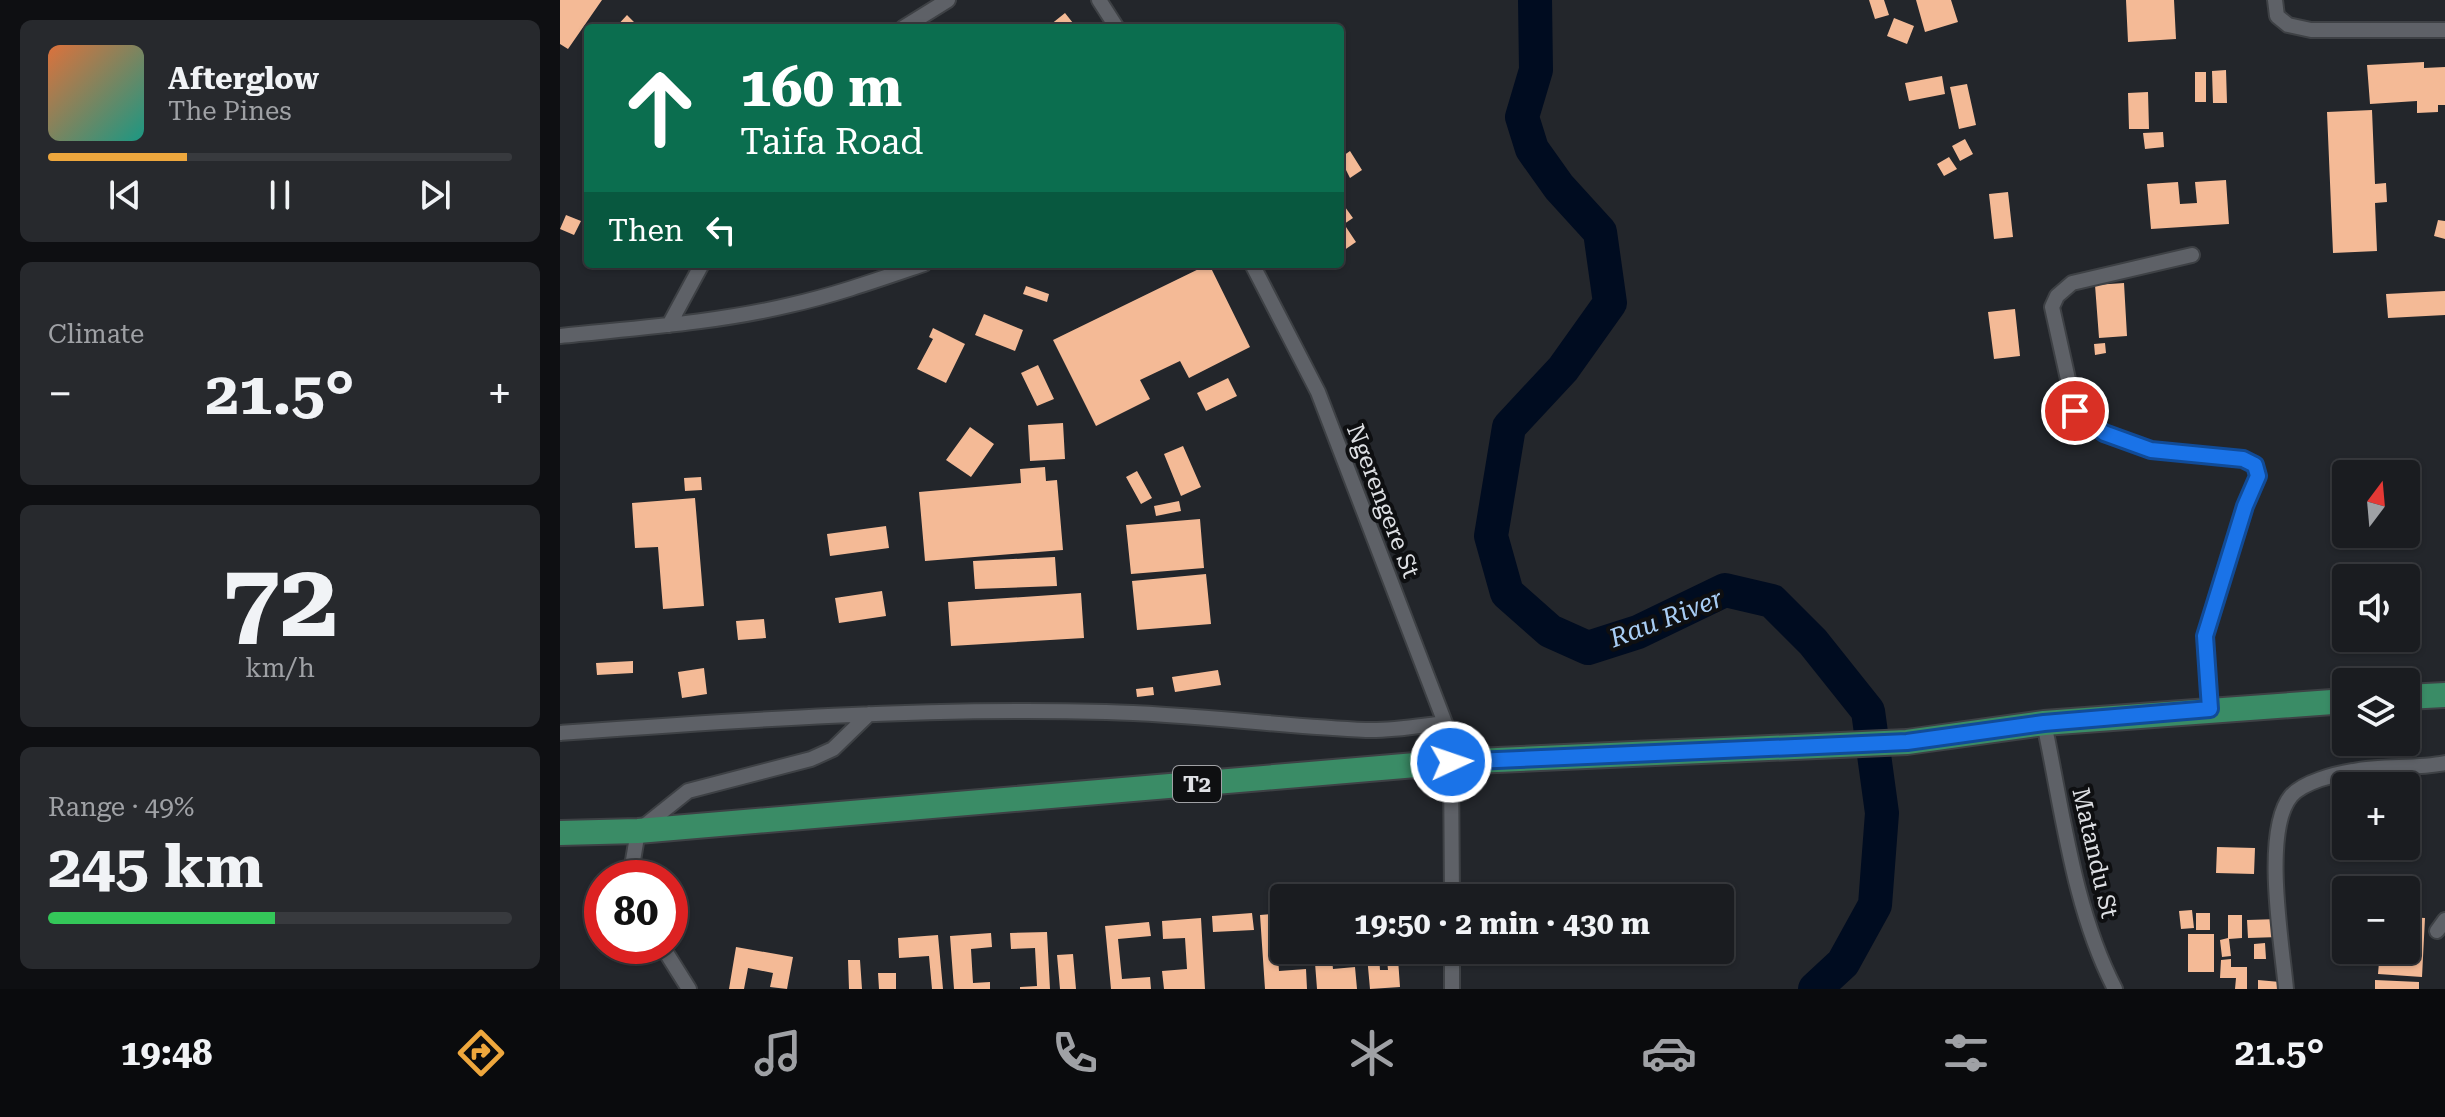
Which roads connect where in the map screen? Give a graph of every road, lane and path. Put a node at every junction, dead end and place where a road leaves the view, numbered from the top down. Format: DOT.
graph roads {
  1 [pos="948,0"];
  2 [pos="1099,0"];
  3 [pos="2275,0"];
  4 [pos="909,24"];
  5 [pos="1114,24"];
  6 [pos="2445,30"];
  7 [pos="2192,255"];
  8 [pos="700,268"];
  9 [pos="912,268"];
  10 [pos="1254,268"];
  11 [pos="669,325"];
  12 [pos="560,336"];
  13 [pos="2445,695"];
  14 [pos="2420,696"];
  15 [pos="2332,702"];
  16 [pos="2210,709"];
  17 [pos="869,714"];
  18 [pos="1445,723"];
  19 [pos="2044,723"];
  20 [pos="560,733"];
  21 [pos="1451,762"];
  22 [pos="2445,763"];
  23 [pos="638,831"];
  24 [pos="560,833"];
  25 [pos="633,860"];
  26 [pos="1452,884"];
  27 [pos="673,964"];
  28 [pos="1452,964"];
  29 [pos="689,989"];
  30 [pos="1452,989"];
  31 [pos="2115,989"];
  32 [pos="2286,989"];
  1 -- 4 [label="street"];
  2 -- 5 [label="street"];
  3 -- 6 [label="street"];
  7 -- 16 [label="street"];
  8 -- 11 [label="street"];
  9 -- 11 [label="street"];
  10 -- 18 [label="street, Ngerengere St"];
  11 -- 12 [label="street"];
  13 -- 14 [label="highway"];
  15 -- 16 [label="highway, T2"];
  16 -- 19 [label="highway, T2"];
  17 -- 18 [label="street"];
  17 -- 20 [label="street"];
  17 -- 23 [label="street"];
  18 -- 21 [label="street, Ngerengere St"];
  19 -- 21 [label="highway, T2"];
  19 -- 31 [label="street, Matandu St"];
  21 -- 23 [label="highway, T2"];
  21 -- 26 [label="street, Ngerengere St"];
  22 -- 32 [label="street"];
  23 -- 24 [label="highway, T2"];
  23 -- 25 [label="street"];
  27 -- 29 [label="street"];
  28 -- 30 [label="street"];
}
